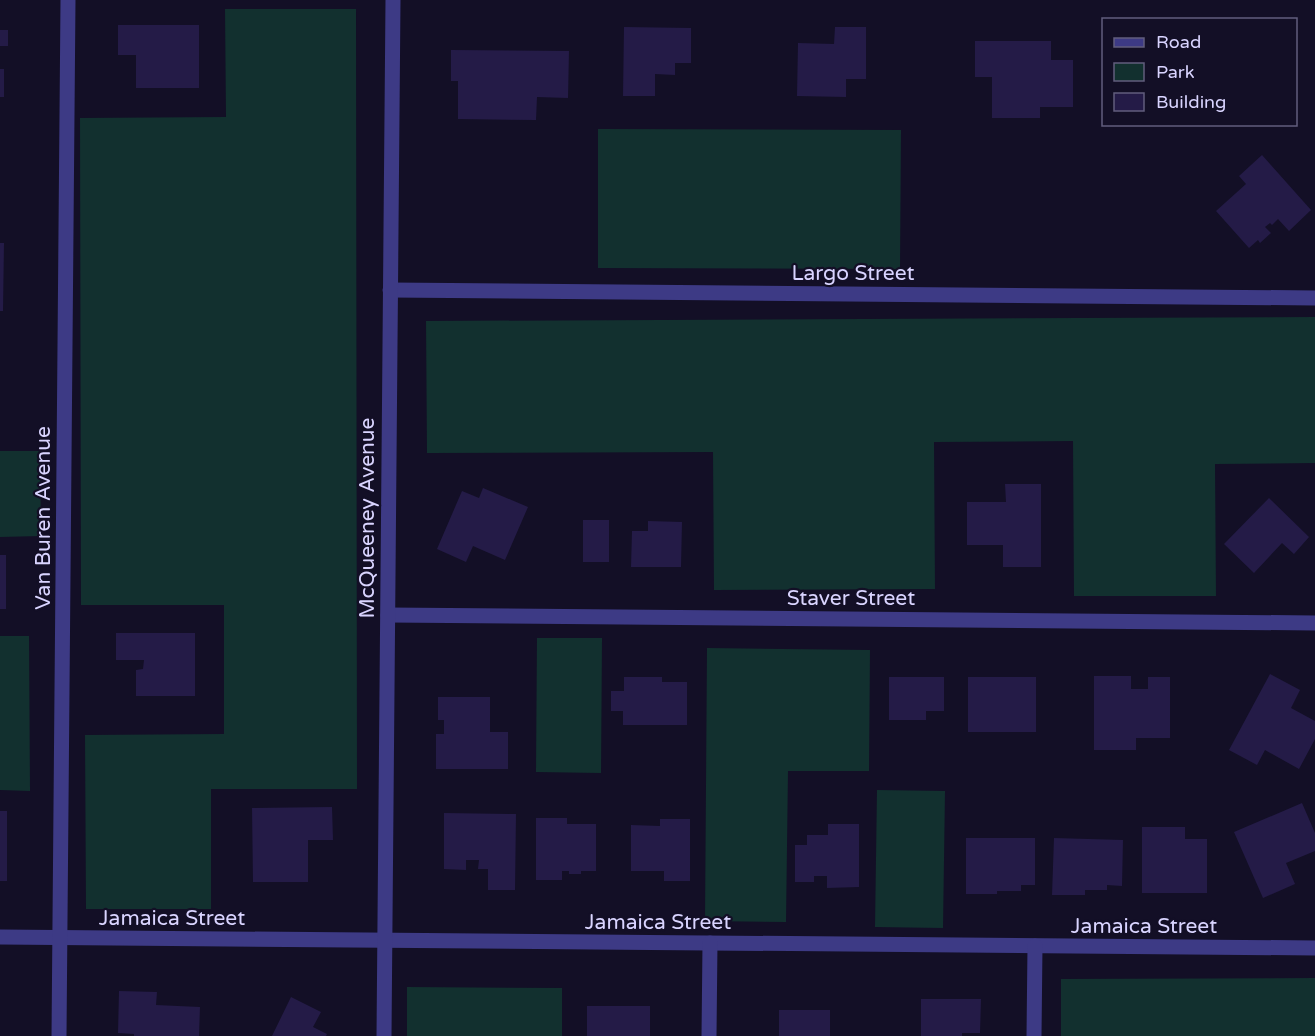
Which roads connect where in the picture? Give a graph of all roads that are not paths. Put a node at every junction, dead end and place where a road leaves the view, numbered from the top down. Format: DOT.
graph roads {
  1 [pos="68,0"];
  2 [pos="393,0"];
  3 [pos="390,290"];
  4 [pos="1315,298"];
  5 [pos="388,615"];
  6 [pos="1315,623"];
  7 [pos="0,937"];
  8 [pos="60,938"];
  9 [pos="385,940"];
  10 [pos="710,943"];
  11 [pos="1035,946"];
  12 [pos="1315,948"];
  13 [pos="59,1036"];
  14 [pos="384,1036"];
  15 [pos="709,1036"];
  16 [pos="1034,1036"];
  1 -- 8 [label="street, Van Buren Avenue"];
  2 -- 3 [label="street, McQueeney Avenue"];
  3 -- 4 [label="street, Largo Street"];
  3 -- 5 [label="street, McQueeney Avenue"];
  5 -- 6 [label="street, Staver Street"];
  5 -- 9 [label="street, McQueeney Avenue"];
  7 -- 8 [label="street, Jamaica Street"];
  8 -- 9 [label="street, Jamaica Street"];
  8 -- 13 [label="street, Van Buren Avenue"];
  9 -- 10 [label="street, Jamaica Street"];
  9 -- 14 [label="street, McQueeney Avenue"];
  10 -- 11 [label="street, Jamaica Street"];
  10 -- 15 [label="street"];
  11 -- 12 [label="street, Jamaica Street"];
  11 -- 16 [label="street"];
}
